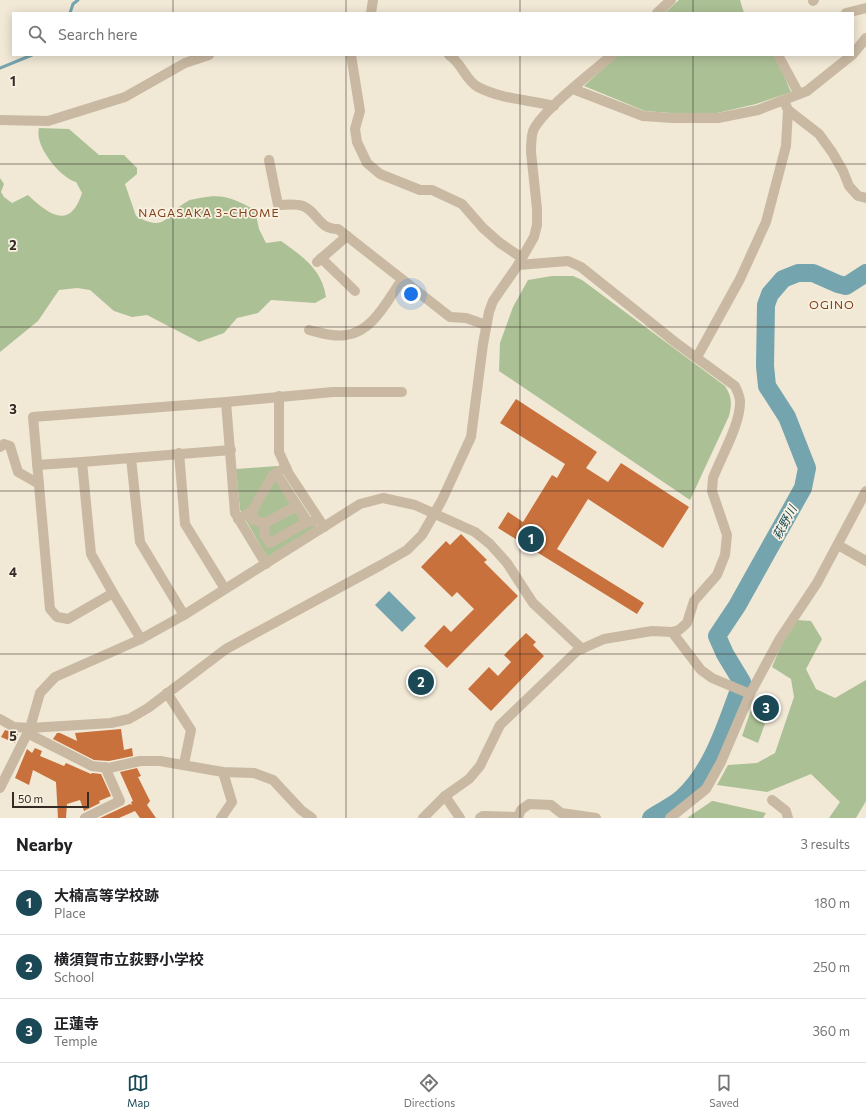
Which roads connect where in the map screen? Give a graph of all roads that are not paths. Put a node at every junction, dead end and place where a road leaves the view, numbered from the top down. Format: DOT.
graph roads {
  1 [pos="373,0"];
  2 [pos="671,0"];
  3 [pos="866,8"];
  4 [pos="371,12"];
  5 [pos="658,12"];
  6 [pos="850,12"];
  7 [pos="866,38"];
  8 [pos="854,53"];
  9 [pos="206,56"];
  10 [pos="351,56"];
  11 [pos="451,56"];
  12 [pos="611,56"];
  13 [pos="779,56"];
  14 [pos="851,56"];
  15 [pos="573,89"];
  16 [pos="799,94"];
  17 [pos="786,105"];
  18 [pos="554,106"];
  19 [pos="0,120"];
  20 [pos="269,160"];
  21 [pos="866,198"];
  22 [pos="347,236"];
  23 [pos="520,261"];
  24 [pos="402,280"];
  25 [pos="354,291"];
  26 [pos="486,325"];
  27 [pos="309,330"];
  28 [pos="697,357"];
  29 [pos="402,392"];
  30 [pos="279,396"];
  31 [pos="226,402"];
  32 [pos="0,447"];
  33 [pos="231,450"];
  34 [pos="180,454"];
  35 [pos="131,458"];
  36 [pos="82,462"];
  37 [pos="37,465"];
  38 [pos="286,467"];
  39 [pos="276,472"];
  40 [pos="39,484"];
  41 [pos="866,492"];
  42 [pos="297,506"];
  43 [pos="252,511"];
  44 [pos="434,515"];
  45 [pos="238,519"];
  46 [pos="306,522"];
  47 [pos="265,523"];
  48 [pos="321,524"];
  49 [pos="838,545"];
  50 [pos="866,561"];
  51 [pos="266,564"];
  52 [pos="226,589"];
  53 [pos="113,593"];
  54 [pos="184,615"];
  55 [pos="672,632"];
  56 [pos="141,639"];
  57 [pos="582,649"];
  58 [pos="168,693"];
  59 [pos="750,694"];
  60 [pos="0,719"];
  61 [pos="28,730"];
  62 [pos="184,764"];
  63 [pos="105,768"];
  64 [pos="223,772"];
  65 [pos="0,788"];
  66 [pos="446,796"];
  67 [pos="772,800"];
  68 [pos="102,814"];
  69 [pos="85,818"];
  70 [pos="221,818"];
  71 [pos="312,818"];
  72 [pos="423,818"];
  73 [pos="460,818"];
  74 [pos="480,818"];
  75 [pos="518,818"];
  76 [pos="596,818"];
  77 [pos="670,818"];
  78 [pos="788,818"];
  1 -- 4 [label="street"];
  2 -- 5 [label="street"];
  3 -- 6 [label="street"];
  7 -- 8 [label="street"];
  9 -- 19 [label="street"];
  10 -- 23 [label="street"];
  11 -- 18 [label="street"];
  12 -- 15 [label="street"];
  13 -- 16 [label="street"];
  14 -- 16 [label="street"];
  15 -- 17 [label="street"];
  15 -- 18 [label="street"];
  16 -- 17 [label="street"];
  17 -- 21 [label="street"];
  17 -- 28 [label="street"];
  18 -- 23 [label="street"];
  20 -- 22 [label="street"];
  22 -- 24 [label="street"];
  22 -- 25 [label="street"];
  23 -- 26 [label="street"];
  23 -- 28 [label="street"];
  24 -- 26 [label="street"];
  24 -- 27 [label="street"];
  26 -- 44 [label="street"];
  28 -- 55 [label="street"];
  29 -- 30 [label="street"];
  30 -- 31 [label="street"];
  30 -- 38 [label="street"];
  31 -- 33 [label="street"];
  31 -- 37 [label="street"];
  32 -- 40 [label="street"];
  33 -- 34 [label="street"];
  33 -- 45 [label="street"];
  34 -- 35 [label="street"];
  34 -- 52 [label="street"];
  35 -- 36 [label="street"];
  35 -- 54 [label="street"];
  36 -- 37 [label="street"];
  36 -- 53 [label="street"];
  37 -- 40 [label="street"];
  38 -- 39 [label="street"];
  38 -- 48 [label="street"];
  39 -- 42 [label="street"];
  39 -- 43 [label="street"];
  40 -- 53 [label="street"];
  41 -- 49 [label="street"];
  42 -- 46 [label="street"];
  42 -- 47 [label="street"];
  43 -- 45 [label="street"];
  43 -- 47 [label="street"];
  44 -- 48 [label="street"];
  44 -- 57 [label="street"];
  44 -- 58 [label="street"];
  45 -- 51 [label="street"];
  46 -- 47 [label="street"];
  46 -- 48 [label="street"];
  48 -- 51 [label="street"];
  49 -- 50 [label="street"];
  49 -- 59 [label="street"];
  51 -- 52 [label="street"];
  52 -- 54 [label="street"];
  53 -- 56 [label="street"];
  54 -- 56 [label="street"];
  55 -- 57 [label="street"];
  55 -- 59 [label="street"];
  56 -- 61 [label="street"];
  57 -- 66 [label="street"];
  58 -- 61 [label="street"];
  58 -- 62 [label="street"];
  59 -- 77 [label="street"];
  60 -- 61 [label="street"];
  61 -- 63 [label="street"];
  61 -- 65 [label="street"];
  62 -- 63 [label="street"];
  62 -- 64 [label="street"];
  63 -- 68 [label="street"];
  64 -- 70 [label="street"];
  64 -- 71 [label="street"];
  66 -- 72 [label="street"];
  66 -- 73 [label="street"];
  67 -- 78 [label="street"];
  68 -- 69 [label="street"];
  74 -- 75 [label="street"];
  75 -- 76 [label="street"];
}
